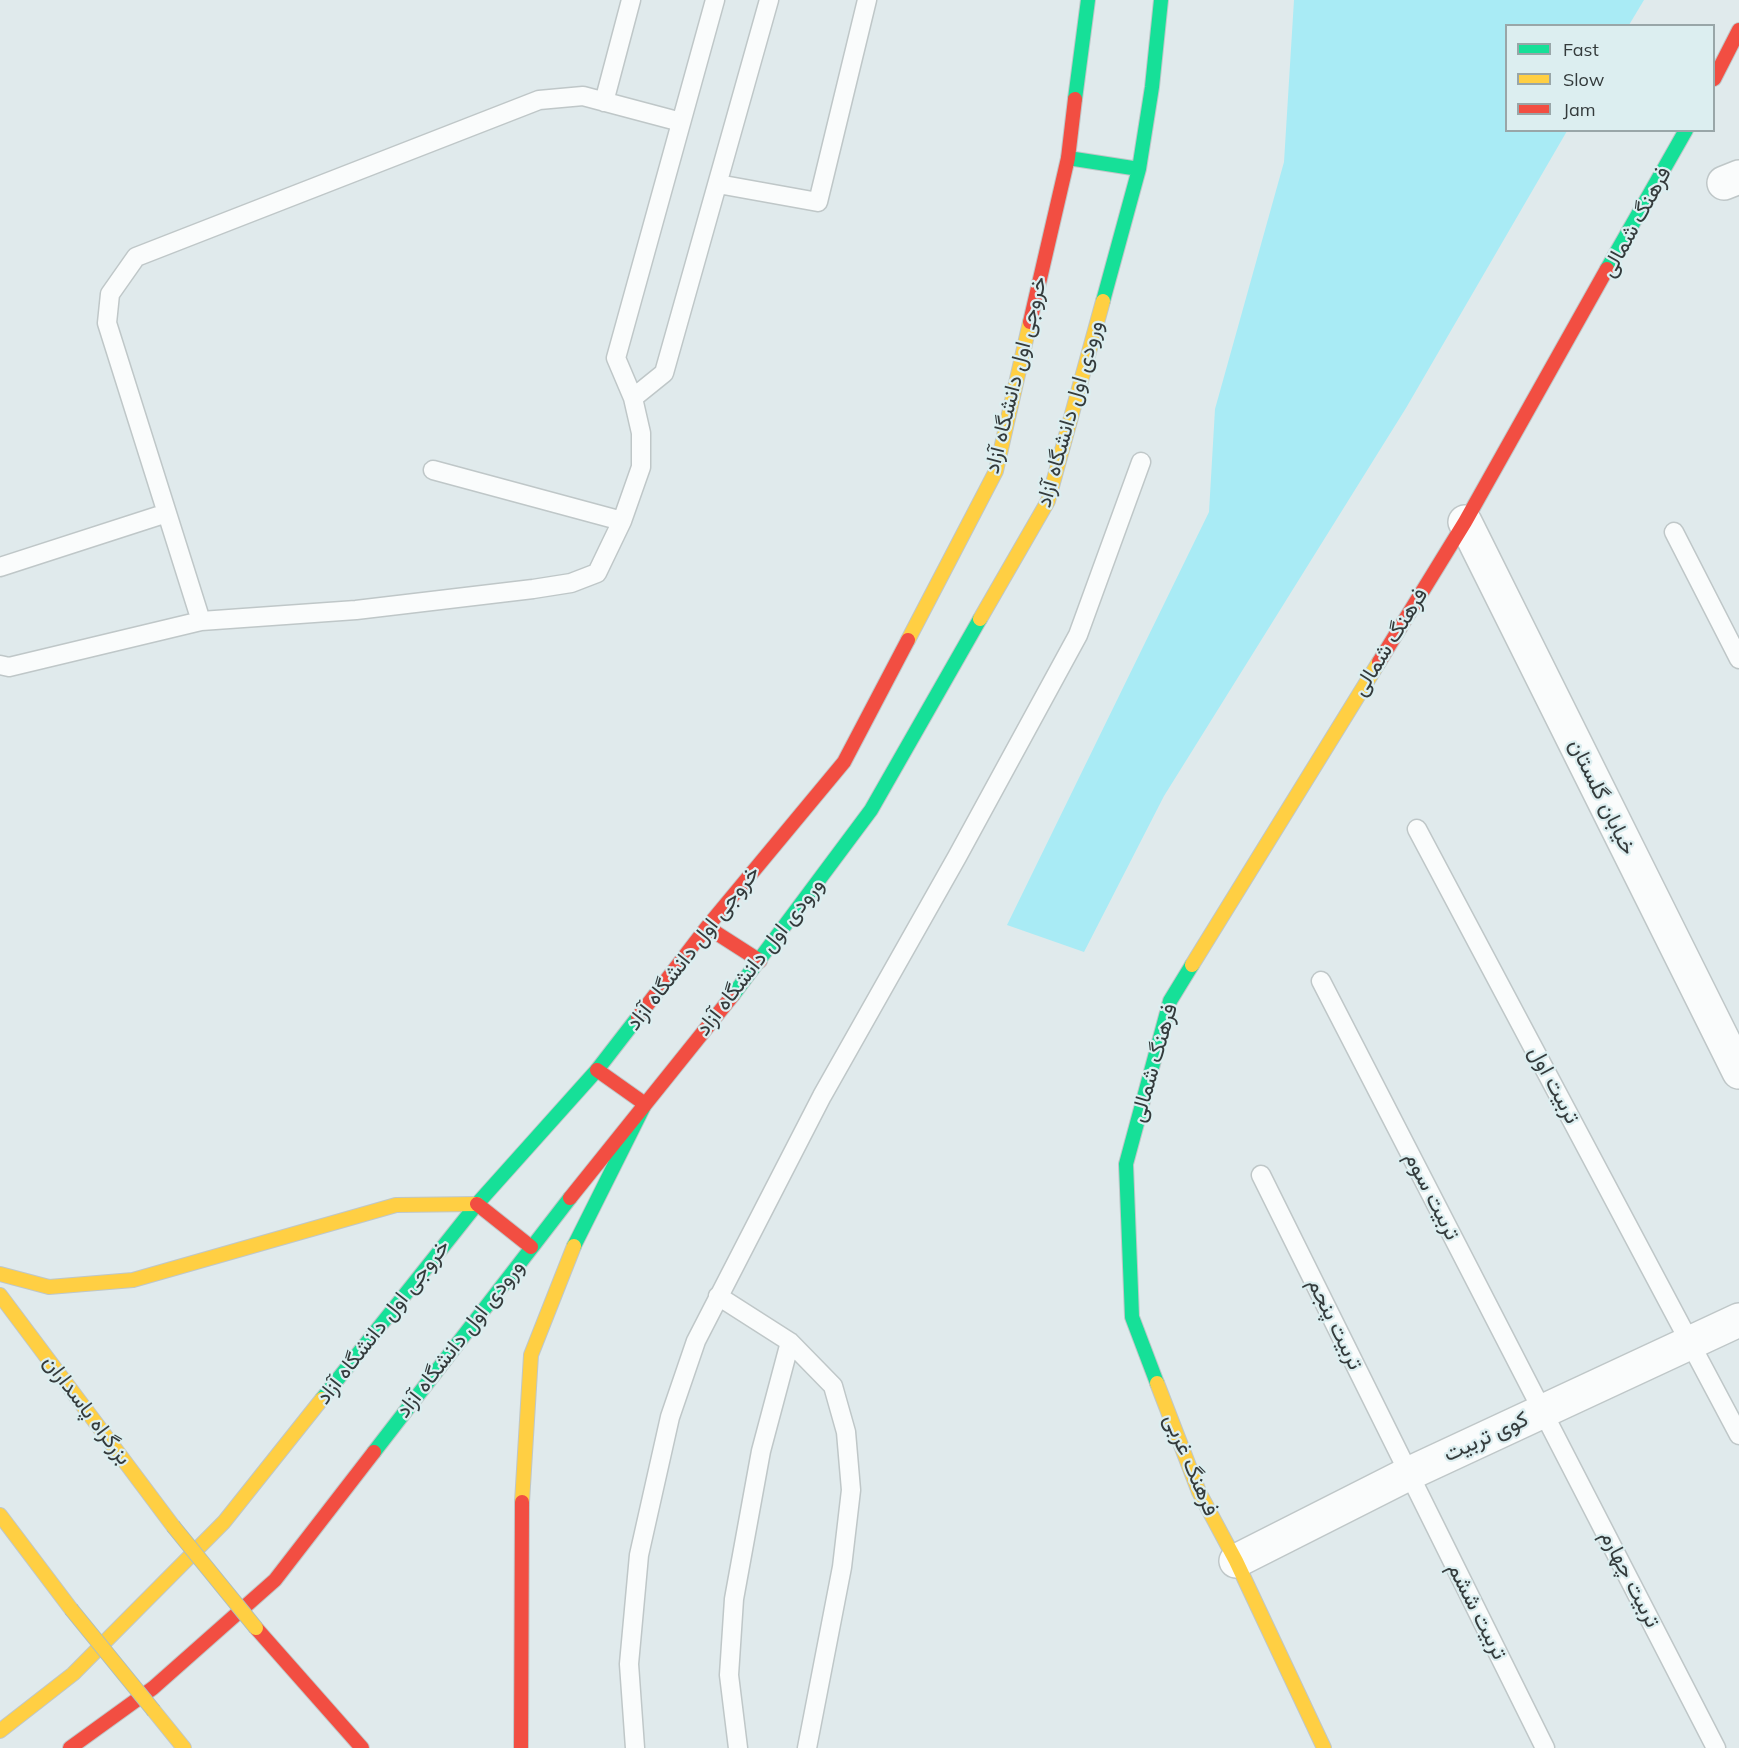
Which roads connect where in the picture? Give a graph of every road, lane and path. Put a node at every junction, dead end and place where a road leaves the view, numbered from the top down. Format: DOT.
graph roads {
  1 [pos="631,0"];
  2 [pos="715,0"];
  3 [pos="769,0"];
  4 [pos="867,0"];
  5 [pos="1088,0"];
  6 [pos="1158,0"];
  7 [pos="1739,30"];
  8 [pos="1715,75"];
  9 [pos="604,102"];
  10 [pos="681,122"];
  11 [pos="1685,132"];
  12 [pos="1068,158"];
  13 [pos="1138,169"];
  14 [pos="718,183"];
  15 [pos="633,398"];
  16 [pos="1141,462"];
  17 [pos="433,470"];
  18 [pos="167,513"];
  19 [pos="622,521"];
  20 [pos="1466,522"];
  21 [pos="1674,532"];
  22 [pos="0,567"];
  23 [pos="201,621"];
  24 [pos="1739,659"];
  25 [pos="0,665"];
  26 [pos="1417,829"];
  27 [pos="707,927"];
  28 [pos="760,961"];
  29 [pos="1321,981"];
  30 [pos="597,1070"];
  31 [pos="1739,1072"];
  32 [pos="645,1104"];
  33 [pos="1126,1164"];
  34 [pos="1261,1175"];
  35 [pos="477,1204"];
  36 [pos="531,1247"];
  37 [pos="0,1274"];
  38 [pos="0,1295"];
  39 [pos="718,1296"];
  40 [pos="1739,1320"];
  41 [pos="790,1342"];
  42 [pos="1692,1342"];
  43 [pos="1544,1410"];
  44 [pos="1739,1435"];
  45 [pos="1408,1474"];
  46 [pos="0,1515"];
  47 [pos="1236,1561"];
  48 [pos="0,1731"];
  49 [pos="70,1748"];
  50 [pos="184,1748"];
  51 [pos="362,1748"];
  52 [pos="521,1748"];
  53 [pos="634,1748"];
  54 [pos="738,1748"];
  55 [pos="807,1748"];
  56 [pos="1324,1748"];
  57 [pos="1545,1748"];
  58 [pos="1716,1748"];
  1 -- 9 [label="lane"];
  2 -- 10 [label="lane"];
  3 -- 14 [label="lane"];
  4 -- 14 [label="lane"];
  5 -- 12 [label="main road, خروجی اول دانشگاه آزاد"];
  6 -- 13 [label="main road, ورودی اول دانشگاه آزاد"];
  7 -- 8 [label="main road"];
  9 -- 10 [label="lane"];
  9 -- 18 [label="lane"];
  10 -- 15 [label="lane"];
  11 -- 20 [label="main road, فرهنگ شمالی"];
  12 -- 13 [label="main road"];
  12 -- 27 [label="main road, خروجی اول دانشگاه آزاد"];
  13 -- 28 [label="main road, ورودی اول دانشگاه آزاد"];
  14 -- 15 [label="lane"];
  15 -- 19 [label="lane"];
  16 -- 39 [label="lane"];
  17 -- 19 [label="lane"];
  18 -- 22 [label="lane"];
  18 -- 23 [label="lane"];
  19 -- 23 [label="lane"];
  20 -- 31 [label="street, خیابان گلستان"];
  20 -- 33 [label="main road, فرهنگ شمالی"];
  21 -- 24 [label="lane"];
  23 -- 25 [label="lane"];
  26 -- 42 [label="lane, تربیت اول"];
  27 -- 28 [label="main road"];
  27 -- 30 [label="main road, خروجی اول دانشگاه آزاد"];
  28 -- 32 [label="main road, ورودی اول دانشگاه آزاد"];
  29 -- 43 [label="lane, تربیت سوم"];
  30 -- 32 [label="main road"];
  30 -- 35 [label="main road, خروجی اول دانشگاه آزاد"];
  32 -- 36 [label="main road, ورودی اول دانشگاه آزاد"];
  32 -- 52 [label="main road"];
  33 -- 47 [label="main road, فرهنگ غربی"];
  34 -- 45 [label="lane, تربیت پنجم"];
  35 -- 36 [label="main road"];
  35 -- 37 [label="main road"];
  35 -- 48 [label="main road, خروجی اول دانشگاه آزاد"];
  36 -- 49 [label="main road, ورودی اول دانشگاه آزاد"];
  38 -- 51 [label="main road, بزرگراه پاسداران, bridge"];
  39 -- 41 [label="lane"];
  39 -- 53 [label="lane"];
  40 -- 42 [label="street, کوی تربیت"];
  41 -- 54 [label="lane"];
  41 -- 55 [label="lane"];
  42 -- 43 [label="street, کوی تربیت"];
  42 -- 44 [label="lane, تربیت اول"];
  43 -- 45 [label="street, کوی تربیت"];
  43 -- 58 [label="lane, تربیت چهارم"];
  45 -- 47 [label="street, کوی تربیت"];
  45 -- 57 [label="lane, تربیت ششم"];
  46 -- 50 [label="main road, bridge"];
  47 -- 56 [label="main road, فرهنگ غربی"];
}
